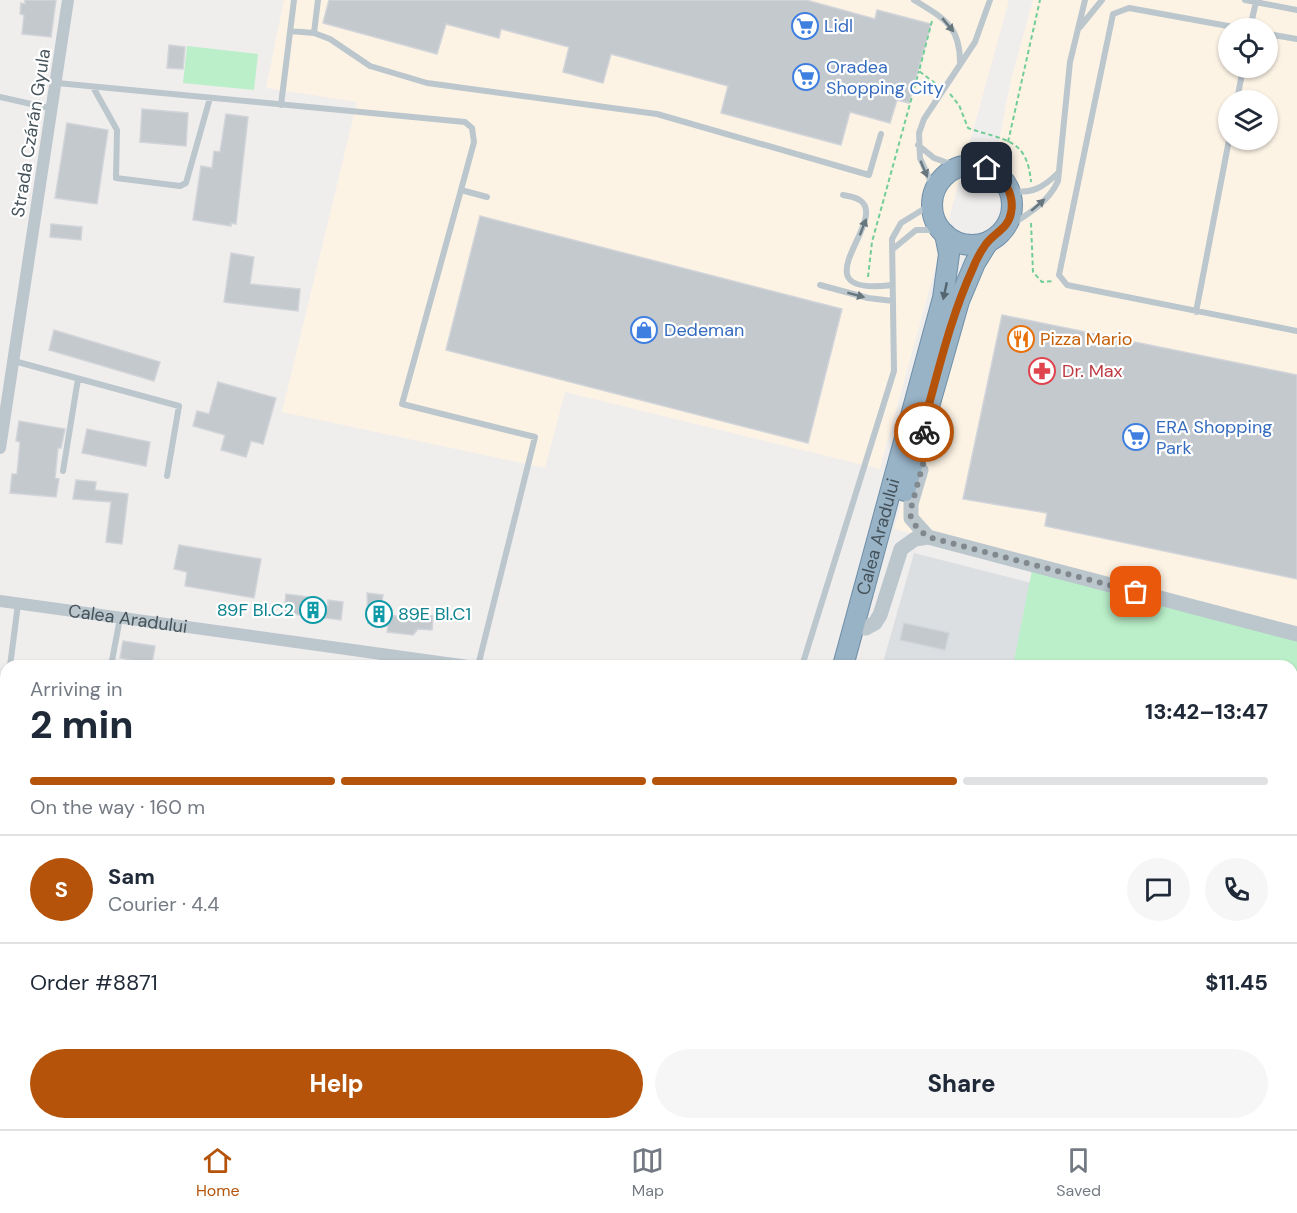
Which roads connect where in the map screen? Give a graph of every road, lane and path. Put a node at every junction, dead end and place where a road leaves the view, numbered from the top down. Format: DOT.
graph roads {
  1 [pos="68,0"];
  2 [pos="294,0"];
  3 [pos="318,0"];
  4 [pos="914,0"];
  5 [pos="990,0"];
  6 [pos="1040,0"];
  7 [pos="1085,0"];
  8 [pos="1102,0"];
  9 [pos="1245,0"];
  10 [pos="1256,2"];
  11 [pos="1297,10"];
  12 [pos="1252,18"];
  13 [pos="1218,24"];
  14 [pos="290,31"];
  15 [pos="1077,32"];
  16 [pos="314,33"];
  17 [pos="1278,36"];
  18 [pos="1297,39"];
  19 [pos="960,64"];
  20 [pos="919,71"];
  21 [pos="57,83"];
  22 [pos="93,87"];
  23 [pos="0,97"];
  24 [pos="210,98"];
  25 [pos="280,105"];
  26 [pos="53,109"];
  27 [pos="881,134"];
  28 [pos="1008,142"];
  29 [pos="918,145"];
  30 [pos="1018,145"];
  31 [pos="1227,150"];
  32 [pos="959,167"];
  33 [pos="1059,171"];
  34 [pos="461,190"];
  35 [pos="1009,191"];
  36 [pos="1032,192"];
  37 [pos="843,195"];
  38 [pos="487,197"];
  39 [pos="933,197"];
  40 [pos="1032,211"];
  41 [pos="943,232"];
  42 [pos="995,236"];
  43 [pos="893,250"];
  44 [pos="1060,280"];
  45 [pos="820,285"];
  46 [pos="892,285"];
  47 [pos="868,287"];
  48 [pos="893,301"];
  49 [pos="1196,312"];
  50 [pos="1297,332"];
  51 [pos="14,361"];
  52 [pos="78,379"];
  53 [pos="923,426"];
  54 [pos="0,448"];
  55 [pos="63,471"];
  56 [pos="167,476"];
  57 [pos="928,537"];
  58 [pos="0,601"];
  59 [pos="18,604"];
  60 [pos="120,618"];
  61 [pos="866,628"];
  62 [pos="1297,634"];
  63 [pos="11,660"];
  64 [pos="112,660"];
  65 [pos="424,660"];
  66 [pos="479,660"];
  67 [pos="804,660"];
  68 [pos="845,660"];
  69 [pos="858,660"];
  1 -- 21 [label="street, Strada Czárán Gyula"];
  2 -- 14 [label="lane"];
  3 -- 16 [label="lane"];
  4 -- 19 [label="lane, one-way"];
  5 -- 19 [label="lane"];
  6 -- 28 [label="path"];
  7 -- 15 [label="lane"];
  8 -- 15 [label="lane"];
  9 -- 10 [label="lane"];
  10 -- 11 [label="lane"];
  10 -- 12 [label="lane"];
  13 -- 44 [label="lane"];
  14 -- 16 [label="lane"];
  14 -- 25 [label="lane"];
  15 -- 33 [label="lane"];
  16 -- 27 [label="lane"];
  17 -- 18 [label="lane"];
  19 -- 29 [label="lane"];
  20 -- 47 [label="path"];
  21 -- 22 [label="lane"];
  21 -- 26 [label="street, Strada Czárán Gyula"];
  22 -- 24 [label="lane"];
  22 -- 24 [label="lane"];
  23 -- 26 [label="lane"];
  24 -- 25 [label="lane"];
  25 -- 34 [label="lane"];
  26 -- 51 [label="street, Strada Czárán Gyula"];
  29 -- 32 [label="lane"];
  29 -- 39 [label="lane, one-way"];
  30 -- 36 [label="path"];
  31 -- 49 [label="lane"];
  32 -- 35 [label="highway"];
  32 -- 39 [label="highway"];
  33 -- 36 [label="lane"];
  40 -- 33 [label="lane, one-way"];
  34 -- 38 [label="lane"];
  34 -- 66 [label="lane"];
  35 -- 36 [label="lane"];
  35 -- 42 [label="highway, Calea Aradului"];
  47 -- 37 [label="lane, one-way"];
  39 -- 41 [label="highway, Calea Aradului"];
  39 -- 43 [label="lane"];
  40 -- 42 [label="lane"];
  40 -- 44 [label="path"];
  41 -- 42 [label="highway"];
  41 -- 43 [label="lane"];
  41 -- 68 [label="highway, Calea Aradului, one-way"];
  42 -- 53 [label="highway, Calea Aradului"];
  43 -- 46 [label="lane"];
  44 -- 49 [label="lane"];
  45 -- 48 [label="lane, one-way"];
  46 -- 47 [label="lane"];
  46 -- 48 [label="lane"];
  48 -- 67 [label="lane"];
  49 -- 50 [label="lane"];
  51 -- 52 [label="lane"];
  51 -- 54 [label="street, Strada Czárán Gyula"];
  52 -- 55 [label="lane"];
  52 -- 56 [label="lane"];
  53 -- 57 [label="street"];
  53 -- 61 [label="highway, Calea Aradului"];
  57 -- 61 [label="street"];
  57 -- 62 [label="street"];
  58 -- 59 [label="street, Calea Aradului"];
  59 -- 60 [label="street, Calea Aradului"];
  59 -- 63 [label="lane"];
  60 -- 64 [label="lane"];
  60 -- 65 [label="street, Calea Aradului"];
  61 -- 69 [label="highway, Calea Aradului"];
}
